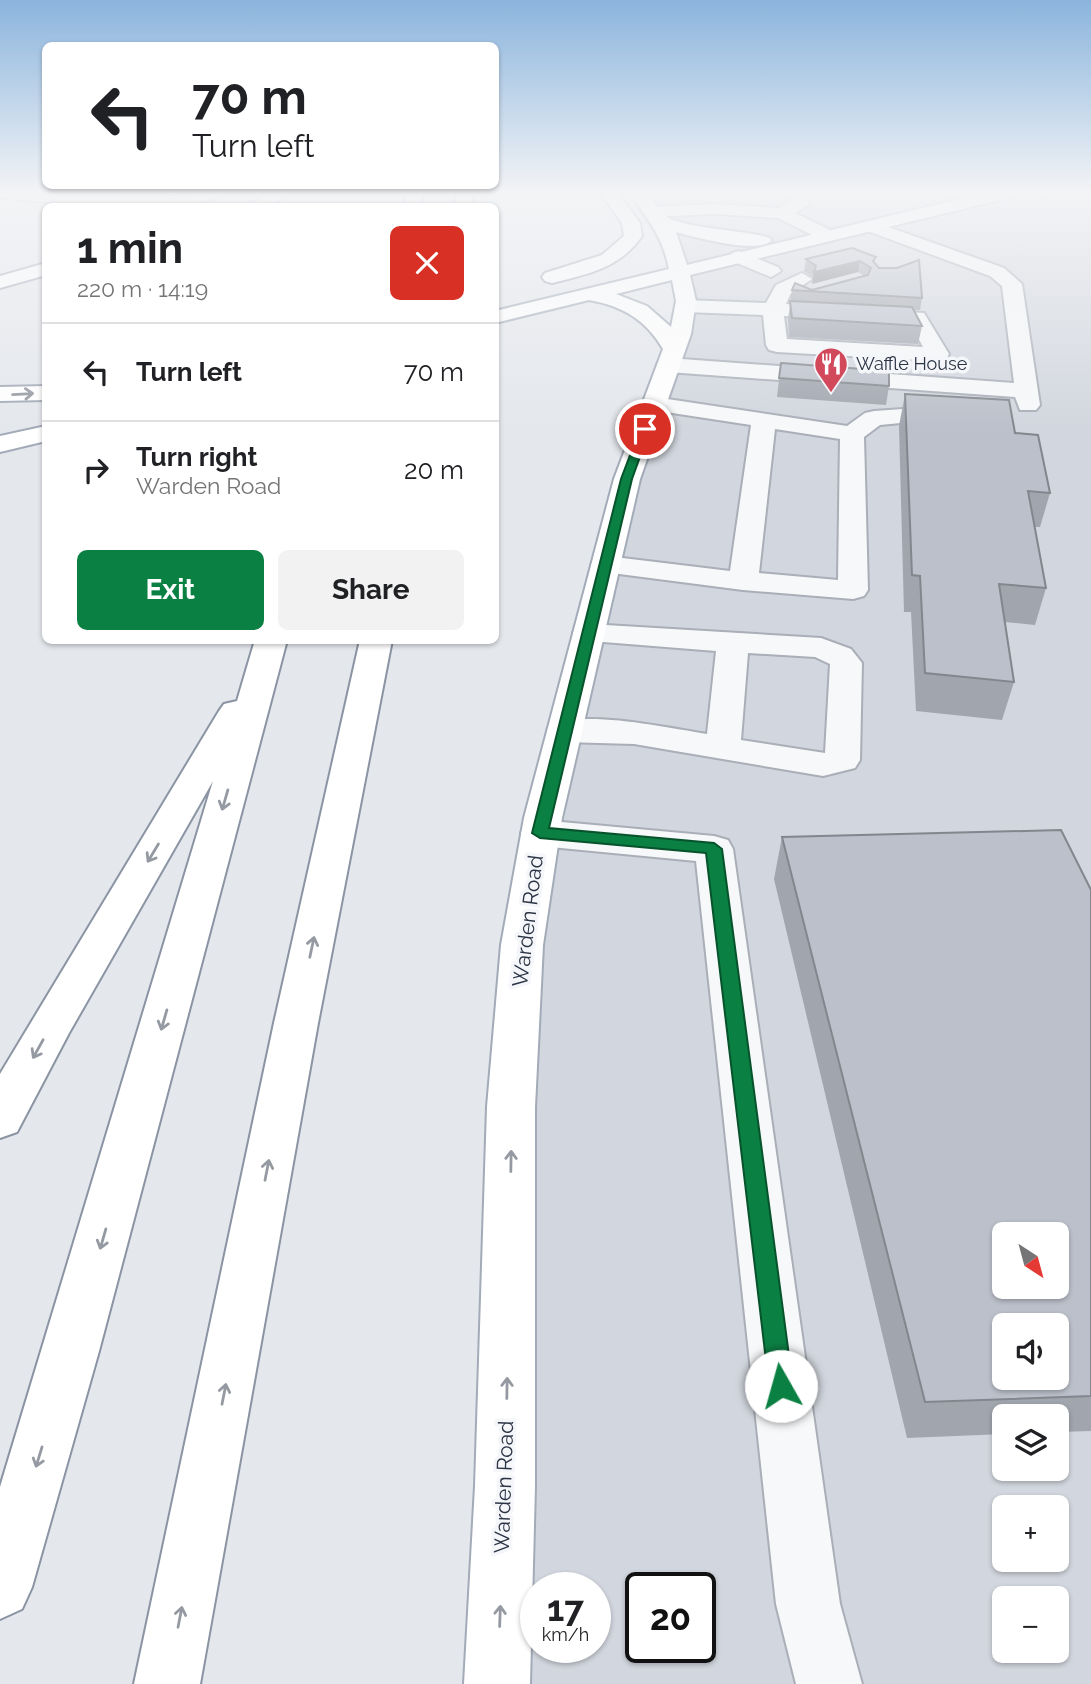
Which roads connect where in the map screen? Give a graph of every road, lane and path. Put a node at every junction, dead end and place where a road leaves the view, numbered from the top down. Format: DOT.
graph roads {
  1 [pos="31,271"];
  2 [pos="38,271"];
  3 [pos="581,271"];
  4 [pos="678,271"];
  5 [pos="715,271"];
  6 [pos="771,271"];
  7 [pos="993,271"];
  8 [pos="800,275"];
  9 [pos="0,276"];
  10 [pos="0,282"];
  11 [pos="531,282"];
  12 [pos="682,289"];
  13 [pos="821,291"];
  14 [pos="587,294"];
  15 [pos="772,309"];
  16 [pos="499,316"];
  17 [pos="836,332"];
  18 [pos="865,334"];
  19 [pos="671,357"];
  20 [pos="947,386"];
  21 [pos="42,393"];
  22 [pos="0,394"];
  23 [pos="654,404"];
  24 [pos="764,420"];
  25 [pos="42,434"];
  26 [pos="852,434"];
  27 [pos="0,444"];
  28 [pos="606,565"];
  29 [pos="743,581"];
  30 [pos="589,633"];
  31 [pos="733,643"];
  32 [pos="375,644"];
  33 [pos="267,654"];
  34 [pos="564,732"];
  35 [pos="723,747"];
  36 [pos="540,833"];
  37 [pos="0,1118"];
  38 [pos="0,1587"];
  39 [pos="167,1684"];
  40 [pos="497,1684"];
  41 [pos="830,1684"];
  1 -- 9 [label="main road"];
  2 -- 10 [label="main road"];
  3 -- 11 [label="main road"];
  4 -- 12 [label="main road, Warden Road"];
  5 -- 12 [label="main road"];
  6 -- 8 [label="lane"];
  6 -- 8 [label="lane"];
  7 -- 20 [label="lane"];
  8 -- 13 [label="lane"];
  8 -- 15 [label="lane"];
  12 -- 14 [label="main road"];
  12 -- 15 [label="lane"];
  12 -- 19 [label="main road, Warden Road"];
  14 -- 16 [label="main road"];
  14 -- 19 [label="main road"];
  15 -- 17 [label="lane"];
  15 -- 17 [label="lane"];
  17 -- 18 [label="lane"];
  17 -- 18 [label="lane"];
  18 -- 18 [label="lane"];
  19 -- 20 [label="lane"];
  19 -- 23 [label="main road, Warden Road"];
  20 -- 26 [label="lane"];
  22 -- 21 [label="main road, one-way"];
  23 -- 24 [label="lane"];
  23 -- 28 [label="main road, Warden Road"];
  24 -- 26 [label="lane"];
  24 -- 29 [label="lane"];
  25 -- 27 [label="main road"];
  26 -- 29 [label="lane"];
  28 -- 29 [label="lane"];
  28 -- 30 [label="main road, Warden Road"];
  30 -- 31 [label="lane"];
  30 -- 34 [label="main road, Warden Road"];
  31 -- 35 [label="lane"];
  31 -- 35 [label="lane"];
  39 -- 32 [label="main road, one-way"];
  33 -- 37 [label="main road, one-way"];
  33 -- 38 [label="main road, one-way"];
  34 -- 35 [label="lane"];
  34 -- 36 [label="main road, Warden Road"];
  40 -- 36 [label="main road, Warden Road, one-way"];
  36 -- 41 [label="lane"];
}
